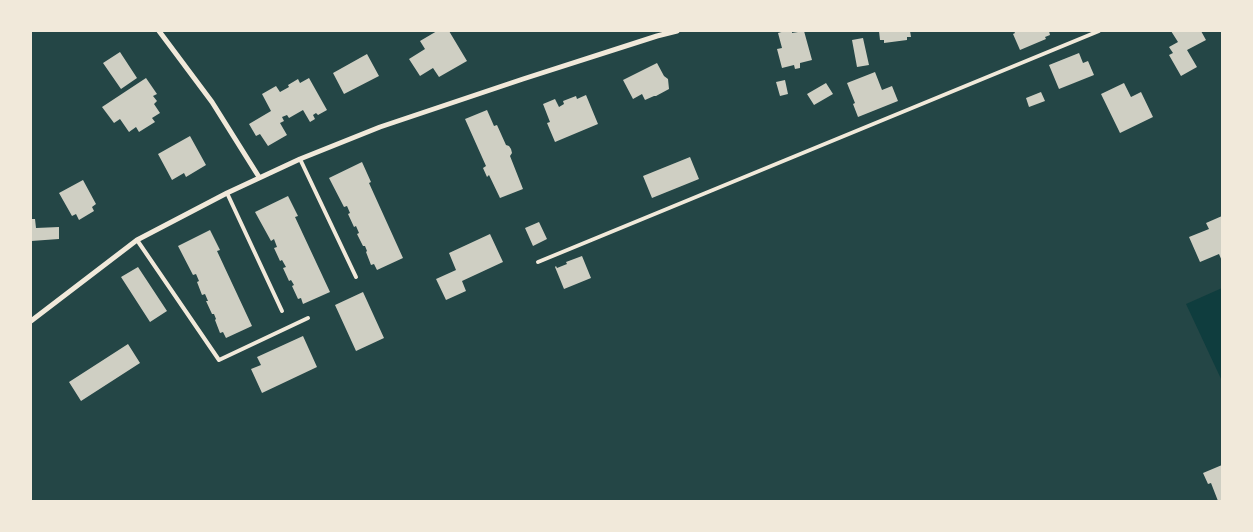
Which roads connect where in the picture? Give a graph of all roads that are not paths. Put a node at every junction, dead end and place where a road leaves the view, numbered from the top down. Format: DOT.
graph roads {
  1 [pos="159,31"];
  2 [pos="678,31"];
  3 [pos="1099,31"];
  4 [pos="300,159"];
  5 [pos="259,177"];
  6 [pos="227,193"];
  7 [pos="137,240"];
  8 [pos="538,262"];
  9 [pos="356,277"];
  10 [pos="282,311"];
  11 [pos="308,318"];
  12 [pos="31,321"];
  1 -- 5 [label="street"];
  2 -- 4 [label="street"];
  3 -- 8 [label="lane"];
  4 -- 5 [label="street"];
  4 -- 9 [label="lane"];
  5 -- 6 [label="street"];
  6 -- 7 [label="street"];
  6 -- 10 [label="lane"];
  7 -- 11 [label="lane"];
  7 -- 12 [label="street"];
}
